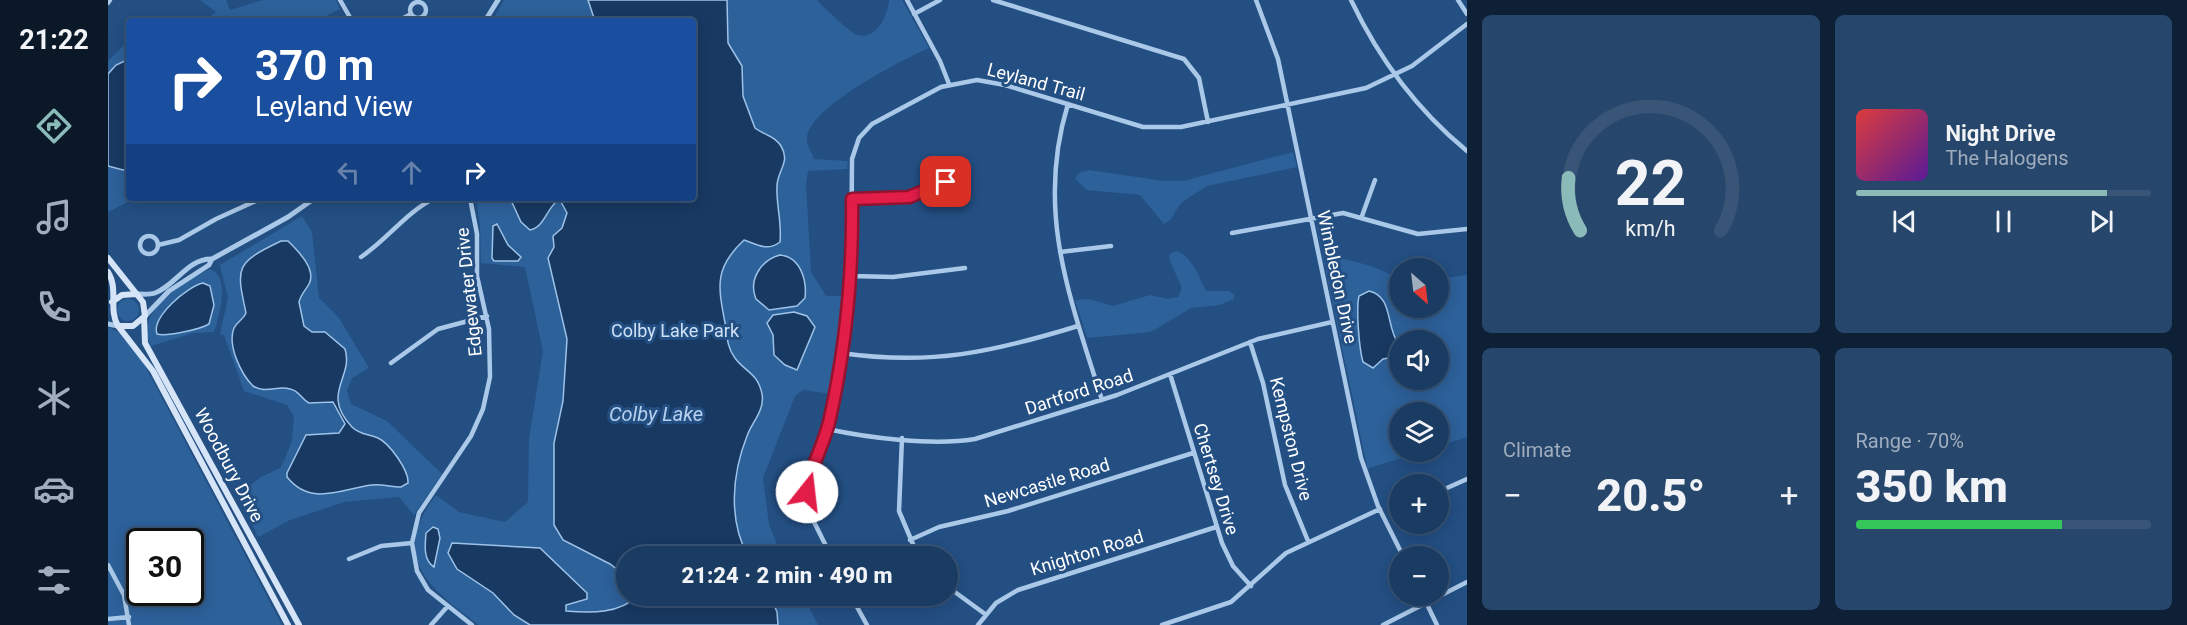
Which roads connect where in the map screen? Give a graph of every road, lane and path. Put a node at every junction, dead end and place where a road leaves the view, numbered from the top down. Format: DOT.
graph roads {
  1 [pos="340,0"];
  2 [pos="498,0"];
  3 [pos="907,0"];
  4 [pos="940,0"];
  5 [pos="993,0"];
  6 [pos="1256,0"];
  7 [pos="1351,0"];
  8 [pos="1458,0"];
  9 [pos="411,14"];
  10 [pos="914,14"];
  11 [pos="1467,14"];
  12 [pos="350,18"];
  13 [pos="404,18"];
  14 [pos="487,18"];
  15 [pos="1467,24"];
  16 [pos="1394,76"];
  17 [pos="949,84"];
  18 [pos="1068,104"];
  19 [pos="1288,105"];
  20 [pos="1208,122"];
  21 [pos="1467,151"];
  22 [pos="956,176"];
  23 [pos="1376,180"];
  24 [pos="852,199"];
  25 [pos="255,201"];
  26 [pos="311,201"];
  27 [pos="430,201"];
  28 [pos="471,201"];
  29 [pos="1362,216"];
  30 [pos="1310,217"];
  31 [pos="1467,229"];
  32 [pos="1232,233"];
  33 [pos="158,244"];
  34 [pos="1111,246"];
  35 [pos="1060,252"];
  36 [pos="361,257"];
  37 [pos="108,258"];
  38 [pos="212,259"];
  39 [pos="965,268"];
  40 [pos="108,272"];
  41 [pos="852,276"];
  42 [pos="136,294"];
  43 [pos="110,303"];
  44 [pos="145,316"];
  45 [pos="487,316"];
  46 [pos="1332,322"];
  47 [pos="108,324"];
  48 [pos="118,326"];
  49 [pos="1078,326"];
  50 [pos="1250,342"];
  51 [pos="841,353"];
  52 [pos="392,363"];
  53 [pos="1170,374"];
  54 [pos="1102,400"];
  55 [pos="828,429"];
  56 [pos="902,438"];
  57 [pos="1193,453"];
  58 [pos="1467,479"];
  59 [pos="1449,487"];
  60 [pos="1380,509"];
  61 [pos="1216,527"];
  62 [pos="910,540"];
  63 [pos="1308,541"];
  64 [pos="412,543"];
  65 [pos="826,546"];
  66 [pos="913,546"];
  67 [pos="1398,546"];
  68 [pos="349,559"];
  69 [pos="108,565"];
  70 [pos="1467,582"];
  71 [pos="1251,586"];
  72 [pos="1449,591"];
  73 [pos="958,594"];
  74 [pos="857,606"];
  75 [pos="1420,606"];
  76 [pos="1428,606"];
  77 [pos="447,607"];
  78 [pos="985,614"];
  79 [pos="129,617"];
  80 [pos="108,619"];
  81 [pos="129,625"];
  82 [pos="288,625"];
  83 [pos="298,625"];
  84 [pos="431,625"];
  85 [pos="472,625"];
  86 [pos="867,625"];
  87 [pos="978,625"];
  88 [pos="1162,625"];
  89 [pos="1383,625"];
  90 [pos="1437,625"];
  1 -- 12 [label="street"];
  2 -- 14 [label="street"];
  3 -- 10 [label="street"];
  4 -- 10 [label="street"];
  5 -- 20 [label="street"];
  6 -- 19 [label="street, Wimbledon Drive"];
  7 -- 16 [label="street"];
  8 -- 11 [label="street"];
  9 -- 13 [label="street"];
  10 -- 17 [label="street"];
  15 -- 16 [label="street, Leyland Trail"];
  16 -- 19 [label="street, Leyland Trail"];
  16 -- 21 [label="street"];
  17 -- 18 [label="street, Leyland Trail"];
  17 -- 24 [label="street, Leyland Trail"];
  18 -- 20 [label="street, Leyland Trail"];
  18 -- 35 [label="street"];
  19 -- 20 [label="street, Leyland Trail"];
  19 -- 30 [label="street, Wimbledon Drive"];
  22 -- 24 [label="street"];
  23 -- 29 [label="street"];
  24 -- 41 [label="street, Leyland Trail"];
  25 -- 33 [label="street"];
  26 -- 38 [label="street"];
  27 -- 36 [label="street"];
  28 -- 45 [label="street, Edgewater Drive"];
  29 -- 30 [label="street"];
  29 -- 31 [label="street"];
  30 -- 32 [label="street"];
  30 -- 46 [label="street, Wimbledon Drive"];
  34 -- 35 [label="street"];
  35 -- 49 [label="street"];
  37 -- 42 [label="main road"];
  38 -- 42 [label="street"];
  38 -- 44 [label="street"];
  39 -- 41 [label="street"];
  40 -- 43 [label="main road"];
  41 -- 51 [label="street, Leyland Trail"];
  42 -- 43 [label="main road"];
  42 -- 44 [label="main road"];
  43 -- 48 [label="main road"];
  44 -- 48 [label="main road"];
  44 -- 83 [label="main road, Woodbury Drive"];
  45 -- 52 [label="street"];
  45 -- 64 [label="street, Edgewater Drive"];
  46 -- 50 [label="street, Dartford Road"];
  46 -- 60 [label="street, Wimbledon Drive"];
  47 -- 48 [label="street"];
  48 -- 82 [label="main road, Woodbury Drive"];
  49 -- 51 [label="street"];
  49 -- 54 [label="street"];
  50 -- 53 [label="street, Dartford Road"];
  50 -- 63 [label="street, Kempston Drive"];
  51 -- 55 [label="street, Leyland Trail"];
  53 -- 54 [label="street, Dartford Road"];
  53 -- 57 [label="street, Chertsey Drive"];
  54 -- 56 [label="street, Dartford Road"];
  55 -- 56 [label="street, Dartford Road"];
  55 -- 65 [label="street, Leyland Trail"];
  56 -- 62 [label="street"];
  57 -- 61 [label="street, Chertsey Drive"];
  57 -- 62 [label="street, Newcastle Road"];
  58 -- 59 [label="street"];
  60 -- 63 [label="street"];
  60 -- 67 [label="street, Wimbledon Drive"];
  61 -- 71 [label="street, Chertsey Drive"];
  61 -- 78 [label="street, Knighton Road"];
  62 -- 66 [label="street"];
  63 -- 71 [label="street"];
  64 -- 68 [label="street"];
  64 -- 77 [label="street, Edgewater Drive"];
  69 -- 79 [label="street"];
  70 -- 72 [label="street"];
  71 -- 88 [label="street"];
  73 -- 78 [label="street"];
  74 -- 86 [label="street"];
  75 -- 89 [label="street"];
  76 -- 90 [label="street"];
  77 -- 84 [label="street"];
  77 -- 85 [label="street, Edgewater Drive"];
  78 -- 87 [label="street, Knighton Road"];
  79 -- 80 [label="street"];
  79 -- 81 [label="street"];
}
